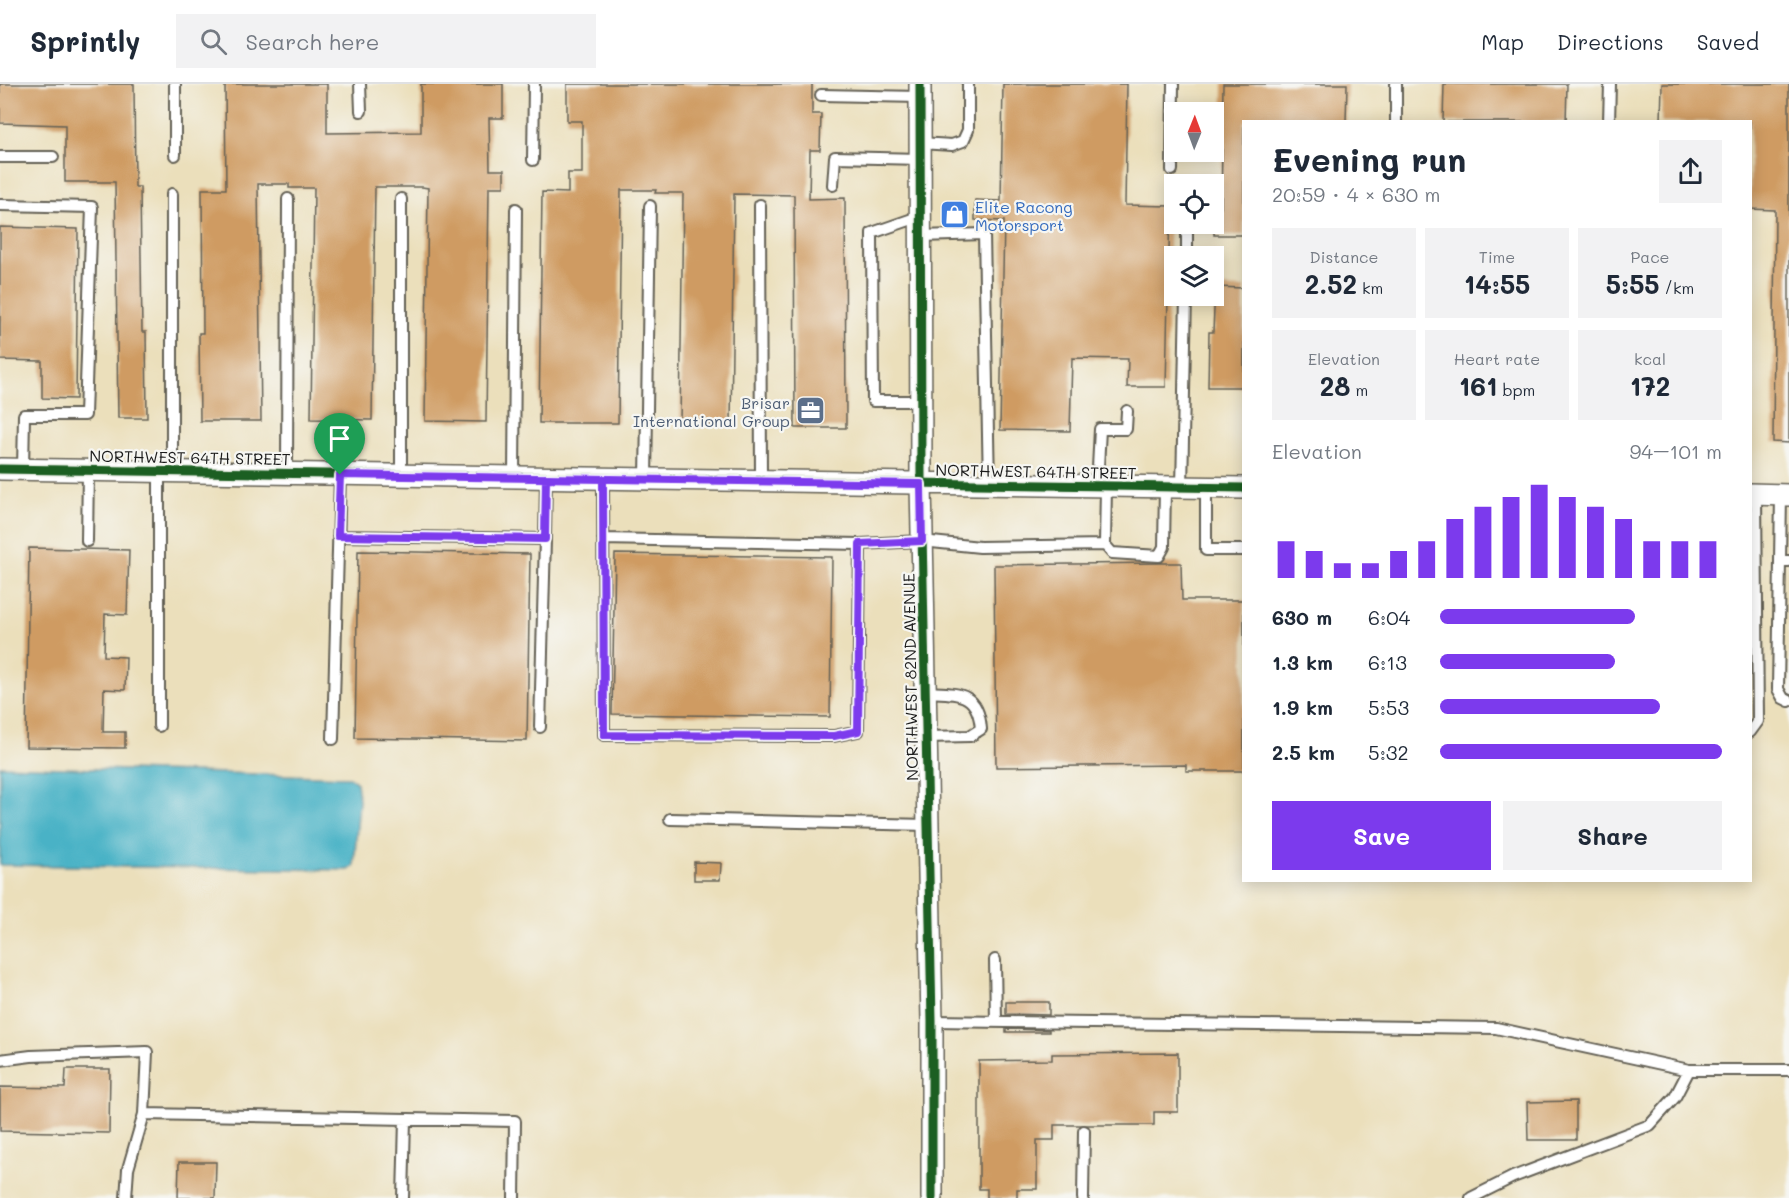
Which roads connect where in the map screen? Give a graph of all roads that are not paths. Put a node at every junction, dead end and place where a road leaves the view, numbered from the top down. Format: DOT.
graph roads {
  1 [pos="175,84"];
  2 [pos="360,84"];
  3 [pos="534,84"];
  4 [pos="968,84"];
  5 [pos="1173,84"];
  6 [pos="1396,84"];
  7 [pos="1610,84"];
  8 [pos="920,91"];
  9 [pos="821,95"];
  10 [pos="360,111"];
  11 [pos="1396,120"];
  12 [pos="1609,120"];
  13 [pos="921,151"];
  14 [pos="175,155"];
  15 [pos="0,157"];
  16 [pos="53,158"];
  17 [pos="533,160"];
  18 [pos="1172,170"];
  19 [pos="833,185"];
  20 [pos="172,194"];
  21 [pos="288,199"];
  22 [pos="401,199"];
  23 [pos="0,205"];
  24 [pos="650,206"];
  25 [pos="760,206"];
  26 [pos="516,209"];
  27 [pos="921,226"];
  28 [pos="1187,234"];
  29 [pos="1186,246"];
  30 [pos="1185,306"];
  31 [pos="921,401"];
  32 [pos="1127,411"];
  33 [pos="0,469"];
  34 [pos="23,470"];
  35 [pos="88,471"];
  36 [pos="165,472"];
  37 [pos="287,474"];
  38 [pos="340,475"];
  39 [pos="401,476"];
  40 [pos="514,478"];
  41 [pos="546,478"];
  42 [pos="603,479"];
  43 [pos="646,480"];
  44 [pos="761,482"];
  45 [pos="921,484"];
  46 [pos="989,485"];
  47 [pos="1101,487"];
  48 [pos="1174,487"];
  49 [pos="1206,488"];
  50 [pos="1242,488"];
  51 [pos="1753,494"];
  52 [pos="1785,494"];
  53 [pos="338,536"];
  54 [pos="545,539"];
  55 [pos="603,539"];
  56 [pos="87,541"];
  57 [pos="922,541"];
  58 [pos="860,544"];
  59 [pos="1105,545"];
  60 [pos="1242,550"];
  61 [pos="1785,561"];
  62 [pos="1753,562"];
  63 [pos="925,692"];
  64 [pos="1789,701"];
  65 [pos="159,726"];
  66 [pos="540,727"];
  67 [pos="1752,729"];
  68 [pos="926,737"];
  69 [pos="333,739"];
  70 [pos="670,819"];
  71 [pos="928,825"];
  72 [pos="995,960"];
  73 [pos="932,1021"];
  74 [pos="996,1022"];
  75 [pos="0,1060"];
  76 [pos="1689,1070"];
  77 [pos="1789,1070"];
  78 [pos="144,1114"];
  79 [pos="405,1119"];
  80 [pos="1084,1131"];
  81 [pos="126,1198"];
  82 [pos="403,1198"];
  83 [pos="514,1198"];
  84 [pos="932,1198"];
  85 [pos="1083,1198"];
  86 [pos="1471,1198"];
  1 -- 14 [label="lane"];
  2 -- 10 [label="lane"];
  3 -- 17 [label="lane"];
  4 -- 13 [label="lane"];
  5 -- 18 [label="lane"];
  6 -- 11 [label="lane"];
  7 -- 12 [label="lane"];
  8 -- 9 [label="lane"];
  8 -- 13 [label="street, NORTHWEST 82ND AVENUE"];
  13 -- 19 [label="lane"];
  13 -- 27 [label="street, NORTHWEST 82ND AVENUE"];
  15 -- 16 [label="lane"];
  20 -- 36 [label="lane"];
  21 -- 37 [label="lane"];
  22 -- 39 [label="lane"];
  23 -- 34 [label="lane"];
  24 -- 43 [label="lane"];
  25 -- 44 [label="lane"];
  26 -- 40 [label="lane"];
  27 -- 31 [label="street, NORTHWEST 82ND AVENUE"];
  27 -- 31 [label="lane"];
  27 -- 46 [label="lane"];
  28 -- 29 [label="lane"];
  30 -- 48 [label="lane"];
  31 -- 45 [label="street, NORTHWEST 82ND AVENUE"];
  32 -- 47 [label="lane"];
  33 -- 34 [label="street, NORTHWEST 64TH STREET"];
  34 -- 35 [label="street, NORTHWEST 64TH STREET"];
  35 -- 36 [label="street, NORTHWEST 64TH STREET"];
  35 -- 56 [label="lane"];
  36 -- 37 [label="street, NORTHWEST 64TH STREET"];
  36 -- 65 [label="lane"];
  37 -- 38 [label="street, NORTHWEST 64TH STREET"];
  38 -- 39 [label="street, NORTHWEST 64TH STREET"];
  38 -- 53 [label="lane"];
  39 -- 40 [label="street, NORTHWEST 64TH STREET"];
  40 -- 41 [label="street, NORTHWEST 64TH STREET"];
  41 -- 42 [label="street, NORTHWEST 64TH STREET"];
  41 -- 54 [label="lane"];
  42 -- 43 [label="street, NORTHWEST 64TH STREET"];
  42 -- 55 [label="lane"];
  43 -- 44 [label="street, NORTHWEST 64TH STREET"];
  44 -- 45 [label="street, NORTHWEST 64TH STREET"];
  45 -- 46 [label="street, NORTHWEST 64TH STREET"];
  45 -- 57 [label="street, NORTHWEST 82ND AVENUE"];
  46 -- 47 [label="street, NORTHWEST 64TH STREET"];
  47 -- 48 [label="street, NORTHWEST 64TH STREET"];
  47 -- 59 [label="lane"];
  48 -- 49 [label="street, NORTHWEST 64TH STREET"];
  48 -- 59 [label="lane"];
  49 -- 50 [label="street, NORTHWEST 64TH STREET"];
  49 -- 60 [label="lane"];
  51 -- 52 [label="street"];
  51 -- 62 [label="lane"];
  52 -- 61 [label="lane"];
  53 -- 54 [label="lane"];
  53 -- 69 [label="lane"];
  54 -- 66 [label="lane"];
  55 -- 58 [label="lane"];
  55 -- 58 [label="lane"];
  57 -- 58 [label="lane"];
  57 -- 59 [label="lane"];
  57 -- 63 [label="street, NORTHWEST 82ND AVENUE"];
  61 -- 64 [label="lane"];
  62 -- 67 [label="lane"];
  63 -- 68 [label="street, NORTHWEST 82ND AVENUE"];
  63 -- 68 [label="lane"];
  68 -- 71 [label="street, NORTHWEST 82ND AVENUE"];
  70 -- 71 [label="lane"];
  71 -- 73 [label="street, NORTHWEST 82ND AVENUE"];
  72 -- 74 [label="lane"];
  73 -- 74 [label="lane"];
  73 -- 84 [label="street, NORTHWEST 82ND AVENUE"];
  74 -- 76 [label="lane"];
  75 -- 78 [label="lane"];
  76 -- 77 [label="lane"];
  76 -- 86 [label="lane"];
  78 -- 79 [label="lane"];
  78 -- 81 [label="lane"];
  79 -- 82 [label="lane"];
  79 -- 83 [label="lane"];
  80 -- 85 [label="lane"];
}
